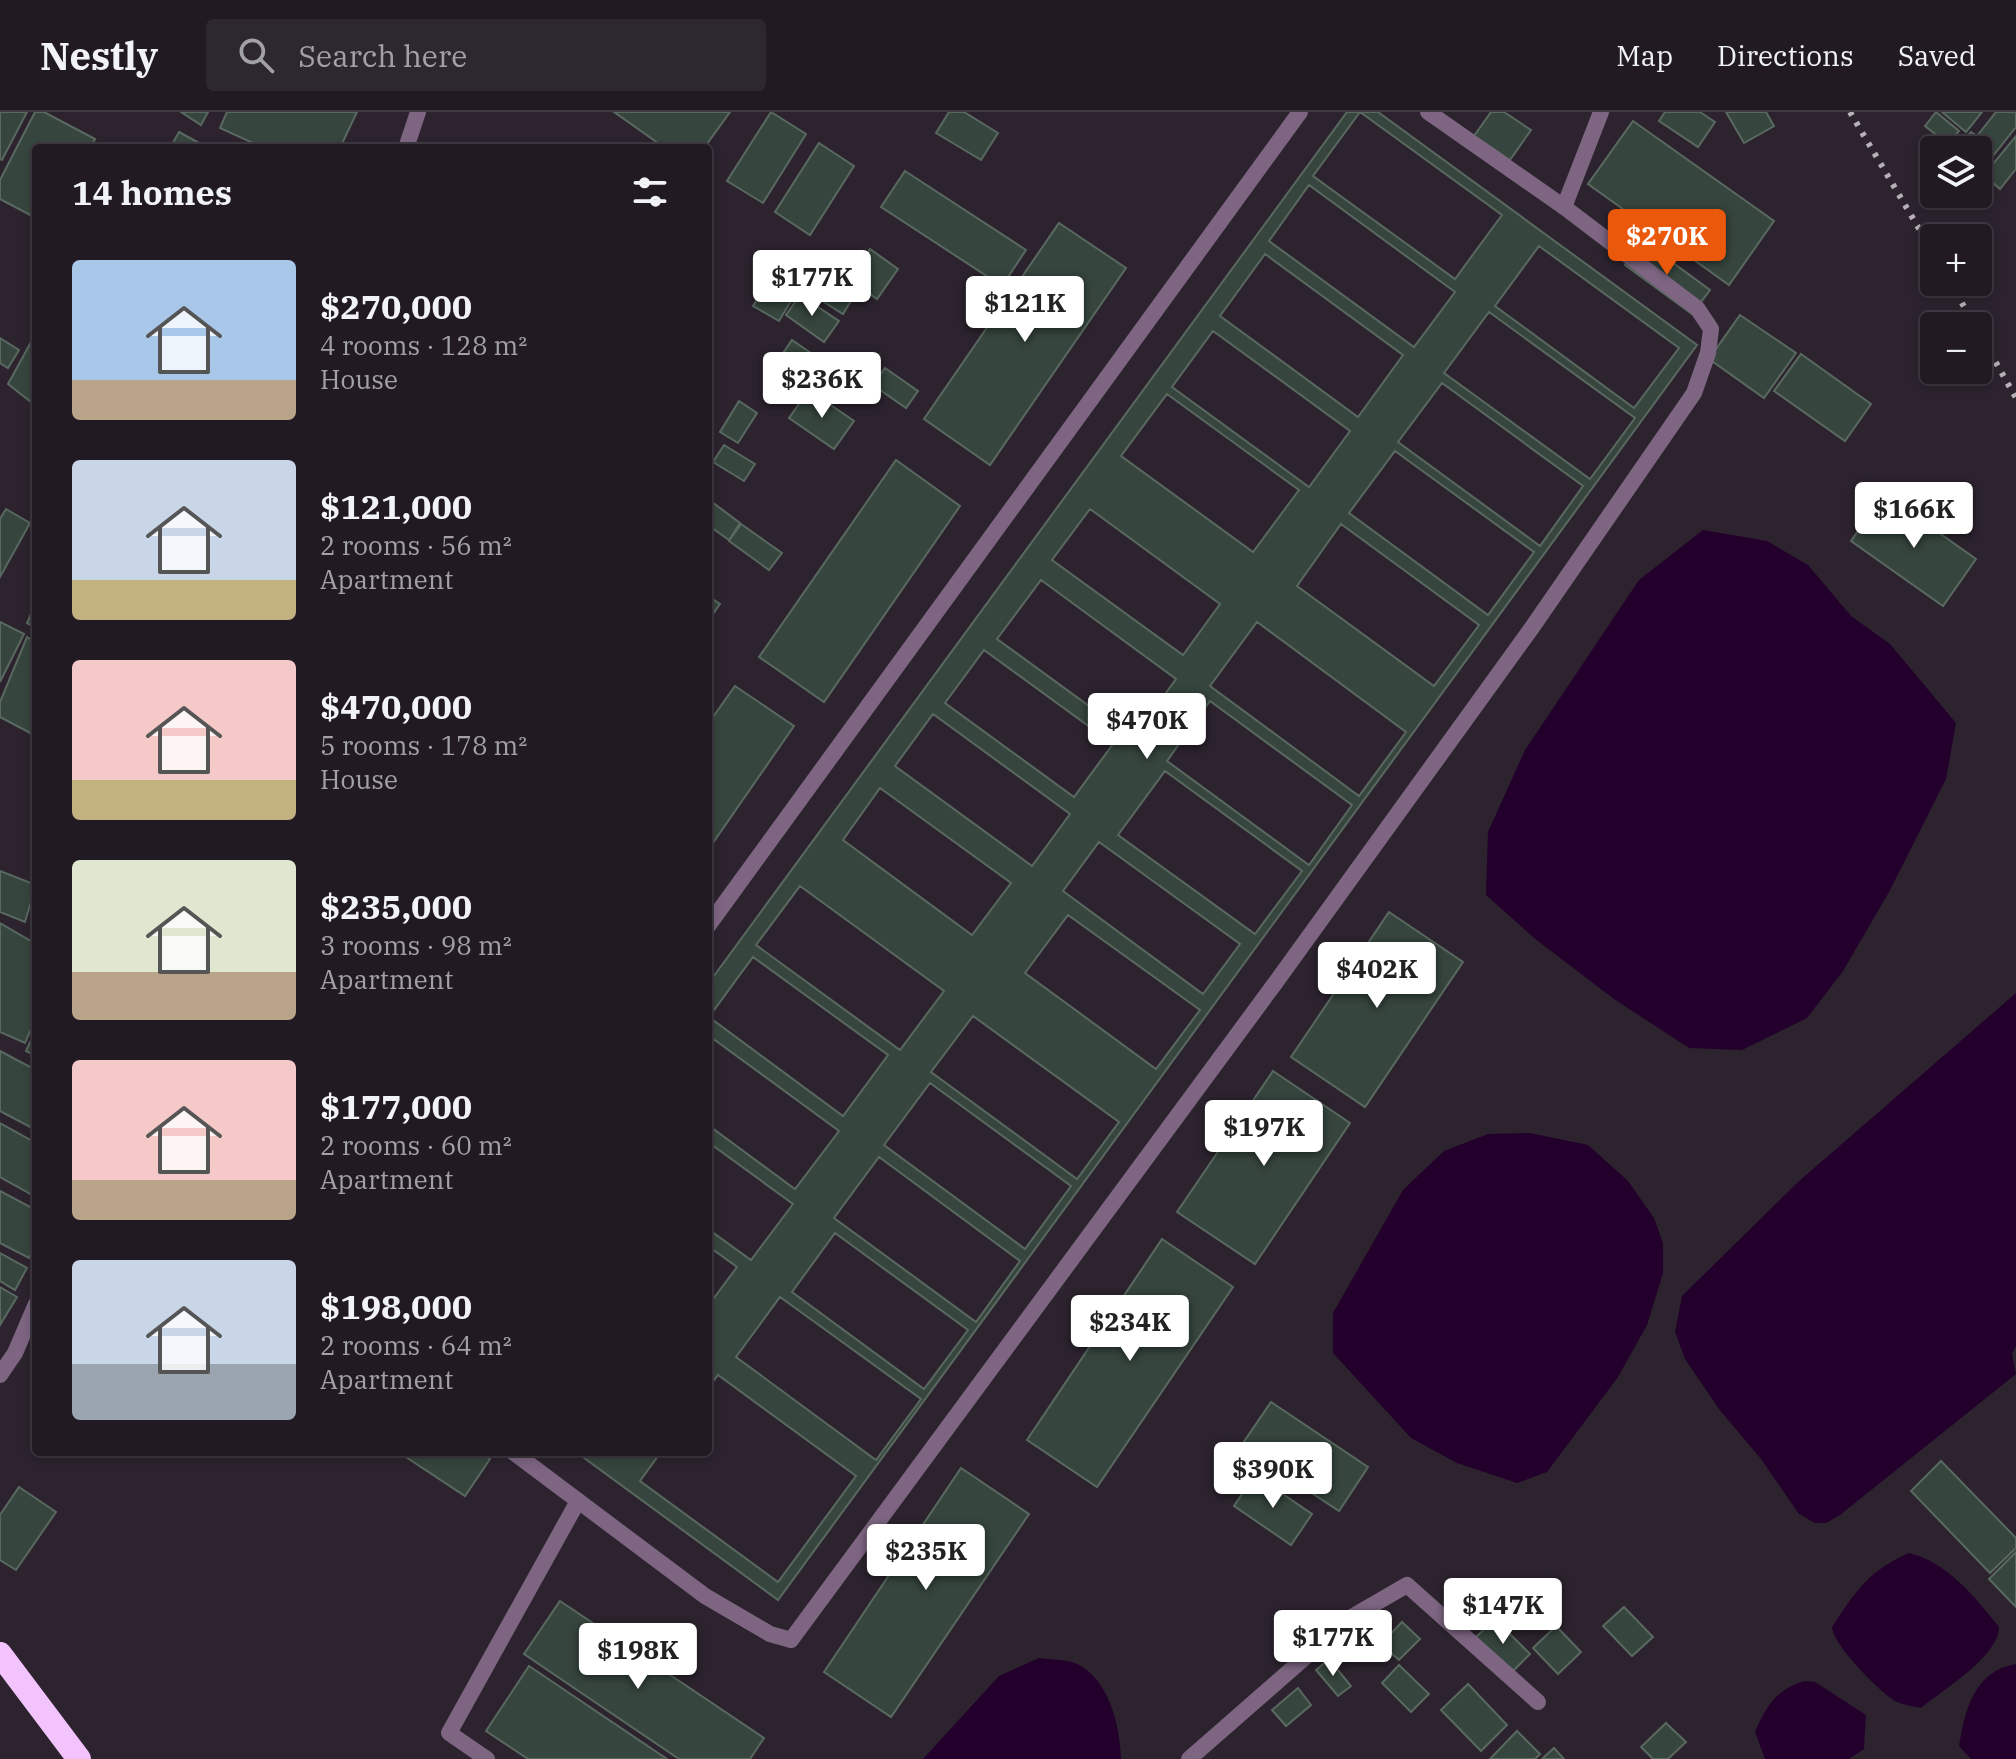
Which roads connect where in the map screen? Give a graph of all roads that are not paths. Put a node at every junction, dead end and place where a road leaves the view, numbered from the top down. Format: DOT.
graph roads {
  1 [pos="418,112"];
  2 [pos="1300,112"];
  3 [pos="1428,112"];
  4 [pos="1601,112"];
  5 [pos="407,144"];
  6 [pos="1564,207"];
  7 [pos="712,920"];
  8 [pos="32,1313"];
  9 [pos="0,1375"];
  10 [pos="518,1456"];
  11 [pos="578,1501"];
  12 [pos="0,1654"];
  13 [pos="1538,1702"];
  14 [pos="79,1759"];
  15 [pos="487,1759"];
  16 [pos="1189,1759"];
  1 -- 5 [label="street"];
  2 -- 7 [label="street"];
  3 -- 6 [label="street"];
  4 -- 6 [label="street"];
  6 -- 11 [label="street"];
  8 -- 9 [label="street"];
  10 -- 11 [label="street"];
  11 -- 15 [label="street"];
  12 -- 14 [label="highway"];
  13 -- 16 [label="street"];
}
